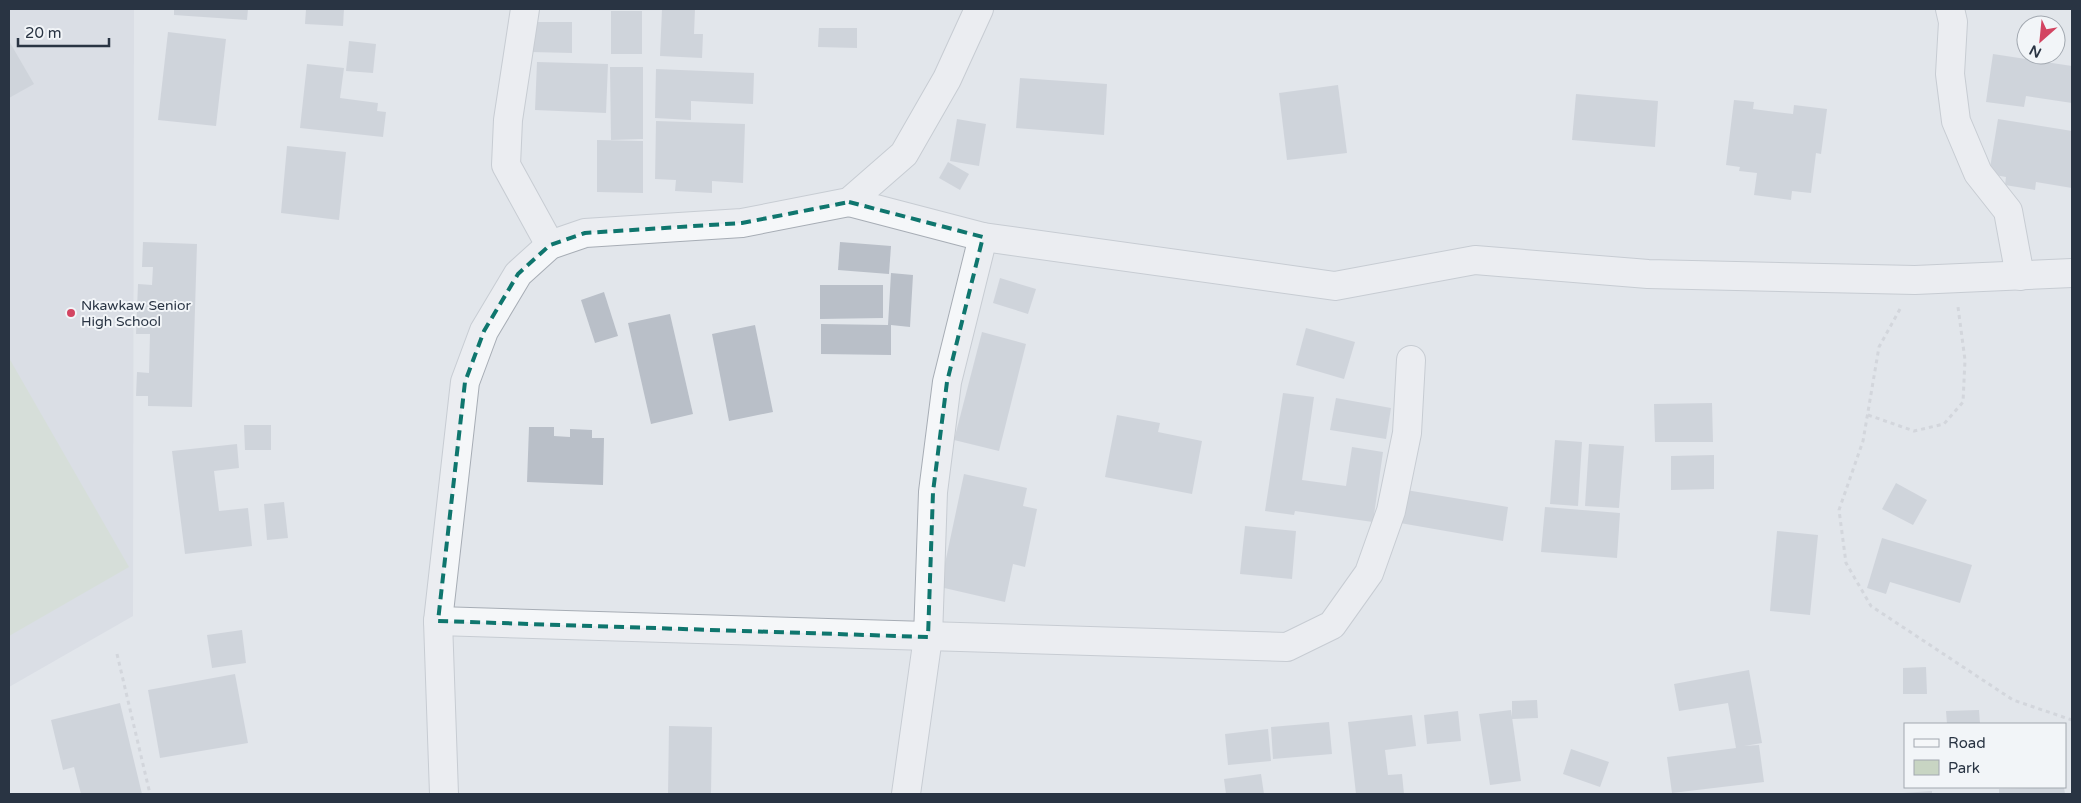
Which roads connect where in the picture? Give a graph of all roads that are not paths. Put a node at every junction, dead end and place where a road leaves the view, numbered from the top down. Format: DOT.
graph roads {
  1 [pos="525,9"];
  2 [pos="979,9"];
  3 [pos="1950,9"];
  4 [pos="849,202"];
  5 [pos="983,237"];
  6 [pos="550,245"];
  7 [pos="2072,273"];
  8 [pos="2020,276"];
  9 [pos="1411,360"];
  10 [pos="438,622"];
  11 [pos="928,637"];
  12 [pos="444,794"];
  13 [pos="906,794"];
  1 -- 6 [label="street"];
  2 -- 4 [label="street"];
  3 -- 8 [label="street"];
  4 -- 5 [label="street"];
  4 -- 6 [label="street"];
  5 -- 8 [label="street"];
  5 -- 11 [label="street"];
  6 -- 10 [label="street"];
  7 -- 8 [label="street"];
  9 -- 11 [label="street"];
  10 -- 11 [label="street"];
  10 -- 12 [label="street"];
  11 -- 13 [label="street"];
}
